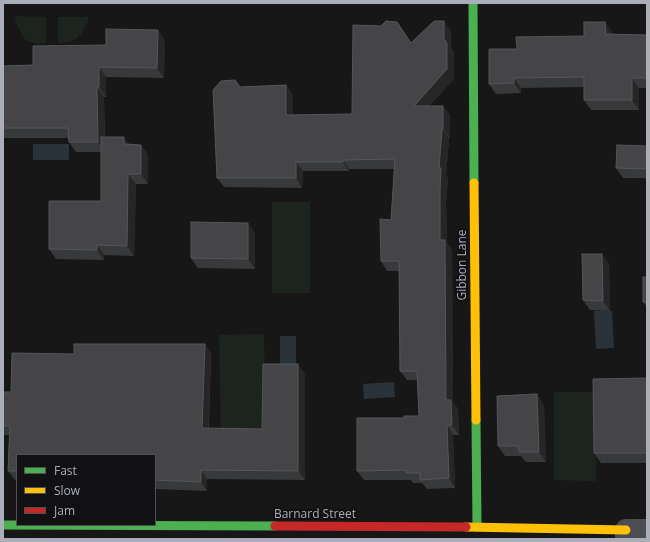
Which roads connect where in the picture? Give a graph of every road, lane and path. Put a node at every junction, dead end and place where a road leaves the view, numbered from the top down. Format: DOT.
graph roads {
  1 [pos="473,3"];
  2 [pos="3,525"];
  3 [pos="16,525"];
  4 [pos="156,526"];
  5 [pos="477,527"];
  6 [pos="633,533"];
  1 -- 5 [label="street, Gibbon Lane"];
  2 -- 3 [label="street, Barnard Street"];
  4 -- 5 [label="street, Barnard Street"];
  5 -- 6 [label="street, Barnard Street"];
}
